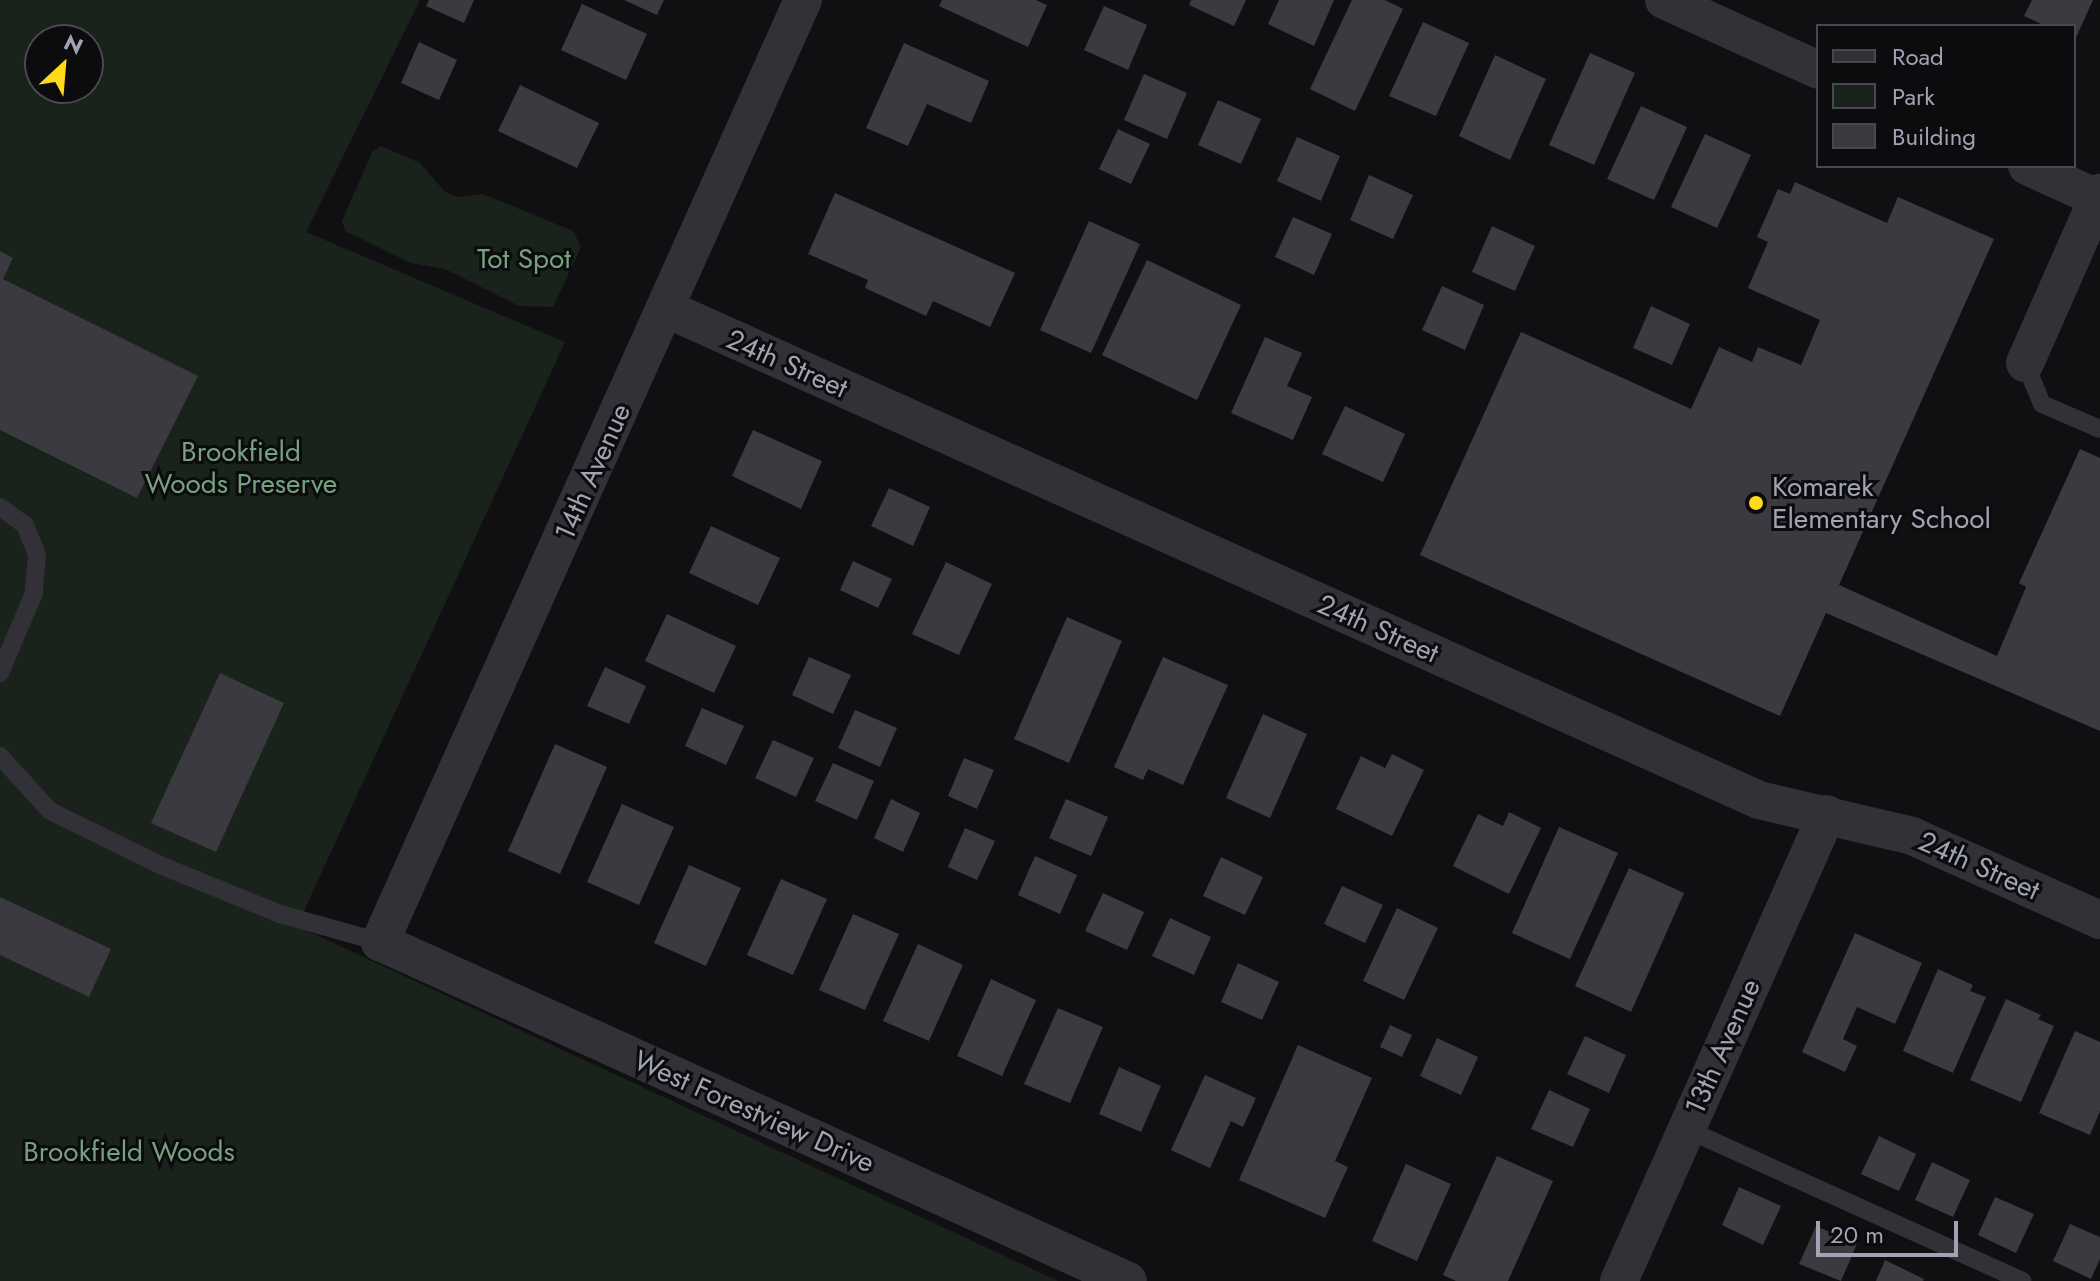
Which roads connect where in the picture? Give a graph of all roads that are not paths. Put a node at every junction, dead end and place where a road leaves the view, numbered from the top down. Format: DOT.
graph roads {
  1 [pos="803,0"];
  2 [pos="1664,0"];
  3 [pos="1816,69"];
  4 [pos="2032,168"];
  5 [pos="2099,195"];
  6 [pos="667,309"];
  7 [pos="2025,363"];
  8 [pos="2100,429"];
  9 [pos="0,507"];
  10 [pos="0,673"];
  11 [pos="0,756"];
  12 [pos="1827,814"];
  13 [pos="2100,920"];
  14 [pos="380,942"];
  15 [pos="1686,1129"];
  16 [pos="1128,1281"];
  17 [pos="1619,1281"];
  18 [pos="2022,1281"];
  1 -- 6 [label="street, 14th Avenue"];
  2 -- 3 [label="street"];
  4 -- 5 [label="street"];
  5 -- 7 [label="street"];
  6 -- 12 [label="street, 24th Street"];
  6 -- 14 [label="street, 14th Avenue"];
  7 -- 8 [label="lane"];
  9 -- 10 [label="lane"];
  11 -- 14 [label="lane"];
  12 -- 13 [label="street, 24th Street"];
  12 -- 15 [label="street, 13th Avenue"];
  14 -- 16 [label="street, West Forestview Drive"];
  15 -- 17 [label="street, 13th Avenue"];
  15 -- 18 [label="lane"];
}
